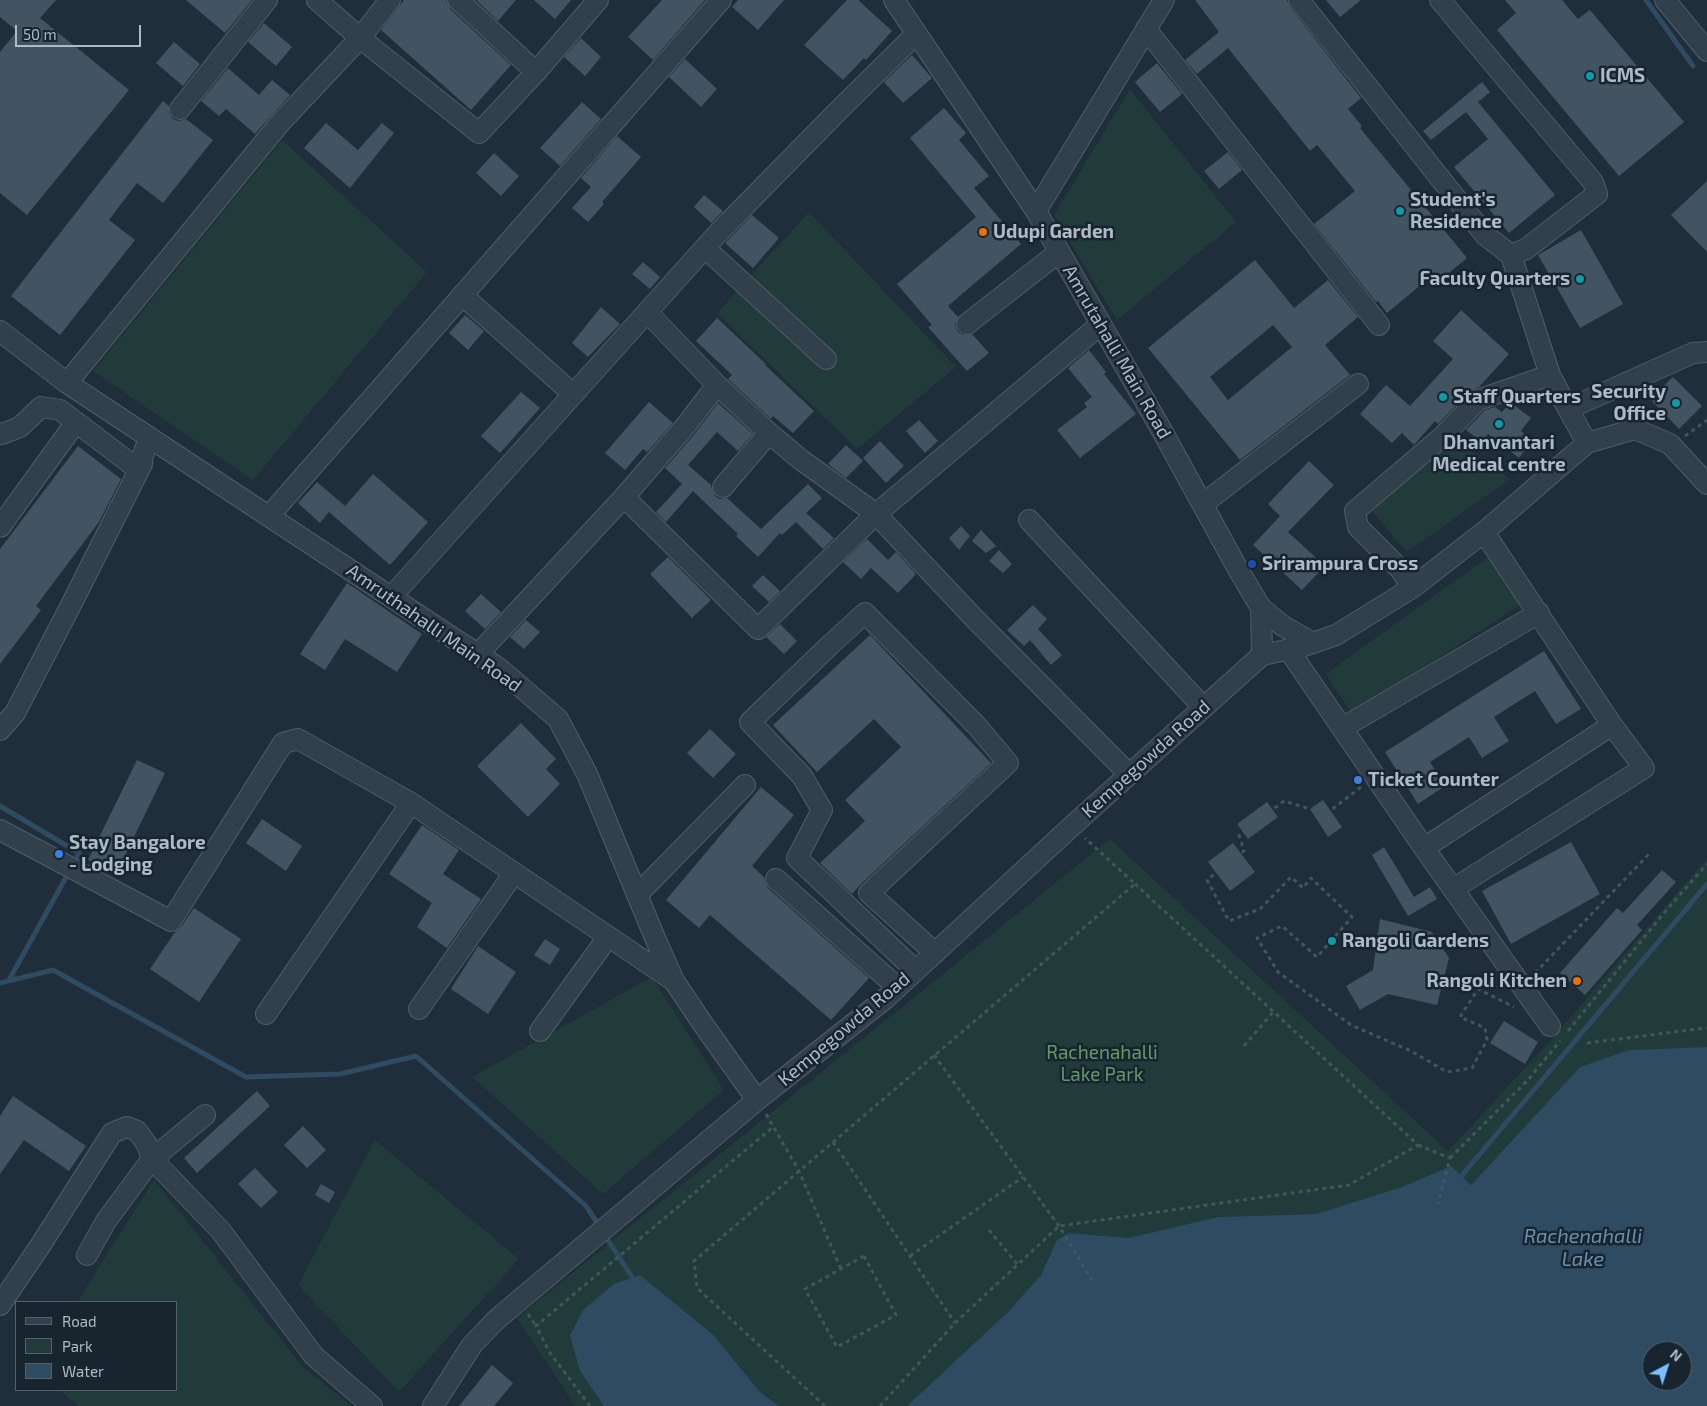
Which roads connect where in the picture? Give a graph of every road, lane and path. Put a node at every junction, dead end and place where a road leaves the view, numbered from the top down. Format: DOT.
graph roads {
  1 [pos="267,0"];
  2 [pos="317,0"];
  3 [pos="390,0"];
  4 [pos="458,0"];
  5 [pos="721,0"];
  6 [pos="894,0"];
  7 [pos="1164,0"];
  8 [pos="1299,0"];
  9 [pos="1440,0"];
  10 [pos="1665,0"];
  11 [pos="589,3"];
  12 [pos="1146,29"];
  13 [pos="916,34"];
  14 [pos="360,38"];
  15 [pos="1707,51"];
  16 [pos="536,72"];
  17 [pos="180,108"];
  18 [pos="1036,211"];
  19 [pos="705,248"];
  20 [pos="1059,252"];
  21 [pos="1511,255"];
  22 [pos="462,295"];
  23 [pos="647,312"];
  24 [pos="968,324"];
  25 [pos="1101,324"];
  26 [pos="1379,325"];
  27 [pos="0,331"];
  28 [pos="1707,352"];
  29 [pos="826,359"];
  30 [pos="1550,375"];
  31 [pos="67,384"];
  32 [pos="1358,384"];
  33 [pos="717,385"];
  34 [pos="572,394"];
  35 [pos="1568,409"];
  36 [pos="1707,420"];
  37 [pos="76,422"];
  38 [pos="0,433"];
  39 [pos="769,433"];
  40 [pos="153,441"];
  41 [pos="1587,444"];
  42 [pos="1672,446"];
  43 [pos="141,467"];
  44 [pos="1707,484"];
  45 [pos="723,487"];
  46 [pos="624,497"];
  47 [pos="1203,504"];
  48 [pos="876,514"];
  49 [pos="269,516"];
  50 [pos="1030,520"];
  51 [pos="0,527"];
  52 [pos="1484,532"];
  53 [pos="1412,588"];
  54 [pos="392,596"];
  55 [pos="1261,608"];
  56 [pos="1539,613"];
  57 [pos="1314,643"];
  58 [pos="1288,649"];
  59 [pos="478,654"];
  60 [pos="1262,655"];
  61 [pos="1203,707"];
  62 [pos="1612,725"];
  63 [pos="1342,728"];
  64 [pos="0,730"];
  65 [pos="1129,774"];
  66 [pos="1375,775"];
  67 [pos="745,785"];
  68 [pos="411,803"];
  69 [pos="1072,826"];
  70 [pos="0,830"];
  71 [pos="1424,848"];
  72 [pos="1650,854"];
  73 [pos="1707,864"];
  74 [pos="514,873"];
  75 [pos="776,879"];
  76 [pos="1135,884"];
  77 [pos="1453,889"];
  78 [pos="869,893"];
  79 [pos="637,895"];
  80 [pos="852,911"];
  81 [pos="608,937"];
  82 [pos="935,952"];
  83 [pos="915,970"];
  84 [pos="674,981"];
  85 [pos="897,987"];
  86 [pos="1526,992"];
  87 [pos="419,1009"];
  88 [pos="1273,1012"];
  89 [pos="266,1014"];
  90 [pos="1707,1028"];
  91 [pos="540,1030"];
  92 [pos="1559,1033"];
  93 [pos="1587,1043"];
  94 [pos="1244,1046"];
  95 [pos="934,1055"];
  96 [pos="758,1100"];
  97 [pos="204,1115"];
  98 [pos="773,1126"];
  99 [pos="833,1142"];
  100 [pos="1418,1145"];
  101 [pos="1450,1158"];
  102 [pos="152,1159"];
  103 [pos="799,1171"];
  104 [pos="1023,1177"];
  105 [pos="1438,1204"];
  106 [pos="1059,1226"];
  107 [pos="989,1230"];
  108 [pos="87,1255"];
  109 [pos="910,1256"];
  110 [pos="1018,1265"];
  111 [pos="841,1269"];
  112 [pos="1092,1280"];
  113 [pos="0,1305"];
  114 [pos="955,1323"];
  115 [pos="372,1406"];
  116 [pos="433,1406"];
  117 [pos="590,1406"];
  118 [pos="825,1406"];
  119 [pos="880,1406"];
  1 -- 17 [label="street"];
  2 -- 14 [label="street"];
  3 -- 14 [label="street"];
  4 -- 16 [label="street"];
  5 -- 22 [label="street"];
  6 -- 13 [label="street, Amrutahalli Main Road"];
  7 -- 12 [label="street"];
  8 -- 21 [label="street"];
  9 -- 21 [label="street"];
  10 -- 15 [label="street"];
  11 -- 16 [label="street"];
  12 -- 18 [label="street"];
  12 -- 26 [label="street"];
  13 -- 18 [label="street, Amrutahalli Main Road"];
  13 -- 19 [label="street"];
  14 -- 16 [label="street"];
  14 -- 31 [label="street"];
  18 -- 20 [label="street, Amrutahalli Main Road"];
  19 -- 23 [label="street"];
  19 -- 29 [label="street"];
  20 -- 24 [label="street"];
  20 -- 25 [label="street, Amrutahalli Main Road"];
  21 -- 30 [label="street"];
  22 -- 34 [label="street"];
  22 -- 49 [label="street"];
  23 -- 33 [label="street"];
  23 -- 34 [label="street"];
  25 -- 47 [label="street, Amrutahalli Main Road"];
  25 -- 48 [label="street"];
  27 -- 31 [label="street, Amruthahalli Main Road"];
  28 -- 35 [label="street"];
  30 -- 35 [label="street"];
  30 -- 53 [label="street"];
  31 -- 40 [label="street, Amruthahalli Main Road"];
  32 -- 47 [label="street"];
  33 -- 39 [label="street"];
  33 -- 46 [label="street"];
  34 -- 54 [label="street"];
  35 -- 41 [label="street"];
  36 -- 42 [label="path"];
  37 -- 38 [label="street"];
  37 -- 43 [label="street"];
  37 -- 51 [label="street"];
  39 -- 45 [label="street"];
  39 -- 48 [label="street"];
  40 -- 43 [label="street"];
  40 -- 49 [label="street, Amruthahalli Main Road"];
  41 -- 42 [label="street, Kempegowda Road"];
  41 -- 52 [label="street, Kempegowda Road"];
  42 -- 44 [label="street, Kempegowda Road"];
  43 -- 64 [label="street"];
  46 -- 48 [label="street"];
  46 -- 59 [label="street"];
  47 -- 55 [label="street, Amrutahalli Main Road"];
  48 -- 65 [label="street"];
  49 -- 54 [label="street, Amruthahalli Main Road"];
  50 -- 61 [label="street"];
  52 -- 53 [label="street, Kempegowda Road"];
  52 -- 56 [label="street"];
  53 -- 57 [label="street, Kempegowda Road"];
  54 -- 59 [label="street, Amruthahalli Main Road"];
  55 -- 57 [label="street, Amrutahalli Main Road"];
  55 -- 60 [label="street"];
  56 -- 62 [label="street"];
  56 -- 63 [label="street"];
  57 -- 58 [label="street, Kempegowda Road"];
  58 -- 60 [label="street, Kempegowda Road"];
  58 -- 63 [label="street"];
  59 -- 79 [label="street, Amruthahalli Main Road"];
  60 -- 61 [label="street, Kempegowda Road"];
  61 -- 65 [label="street, Kempegowda Road"];
  62 -- 71 [label="street"];
  62 -- 77 [label="street"];
  63 -- 66 [label="street"];
  65 -- 69 [label="street, Kempegowda Road"];
  66 -- 71 [label="street"];
  66 -- 86 [label="path"];
  67 -- 79 [label="street"];
  68 -- 70 [label="street"];
  68 -- 74 [label="street"];
  68 -- 89 [label="street"];
  69 -- 76 [label="path"];
  69 -- 82 [label="street, Kempegowda Road"];
  71 -- 77 [label="street"];
  72 -- 86 [label="path"];
  73 -- 92 [label="path"];
  74 -- 81 [label="street"];
  74 -- 87 [label="street"];
  75 -- 85 [label="street"];
  76 -- 88 [label="path"];
  76 -- 95 [label="path"];
  77 -- 86 [label="street"];
  78 -- 80 [label="street"];
  78 -- 80 [label="street"];
  78 -- 82 [label="street"];
  79 -- 84 [label="street, Amruthahalli Main Road"];
  80 -- 83 [label="street"];
  81 -- 84 [label="street"];
  81 -- 91 [label="street"];
  82 -- 83 [label="street, Kempegowda Road"];
  83 -- 85 [label="street, Kempegowda Road"];
  84 -- 96 [label="street, Amruthahalli Main Road"];
  85 -- 96 [label="street, Kempegowda Road"];
  86 -- 92 [label="street"];
  88 -- 94 [label="path"];
  88 -- 100 [label="path"];
  90 -- 93 [label="path"];
  92 -- 101 [label="path"];
  95 -- 99 [label="path"];
  95 -- 104 [label="path"];
  96 -- 98 [label="path"];
  96 -- 116 [label="street, Kempegowda Road"];
  97 -- 102 [label="street"];
  98 -- 103 [label="path"];
  98 -- 117 [label="path"];
  99 -- 103 [label="path"];
  99 -- 109 [label="path"];
  100 -- 101 [label="path"];
  100 -- 106 [label="path"];
  101 -- 105 [label="path"];
  102 -- 108 [label="street"];
  102 -- 113 [label="street"];
  102 -- 115 [label="street"];
  103 -- 111 [label="path"];
  103 -- 118 [label="path"];
  104 -- 106 [label="path"];
  104 -- 109 [label="path"];
  106 -- 110 [label="path"];
  106 -- 112 [label="path"];
  107 -- 110 [label="path"];
  109 -- 114 [label="path"];
  110 -- 114 [label="path"];
  111 -- 111 [label="path"];
  114 -- 119 [label="path"];
}
